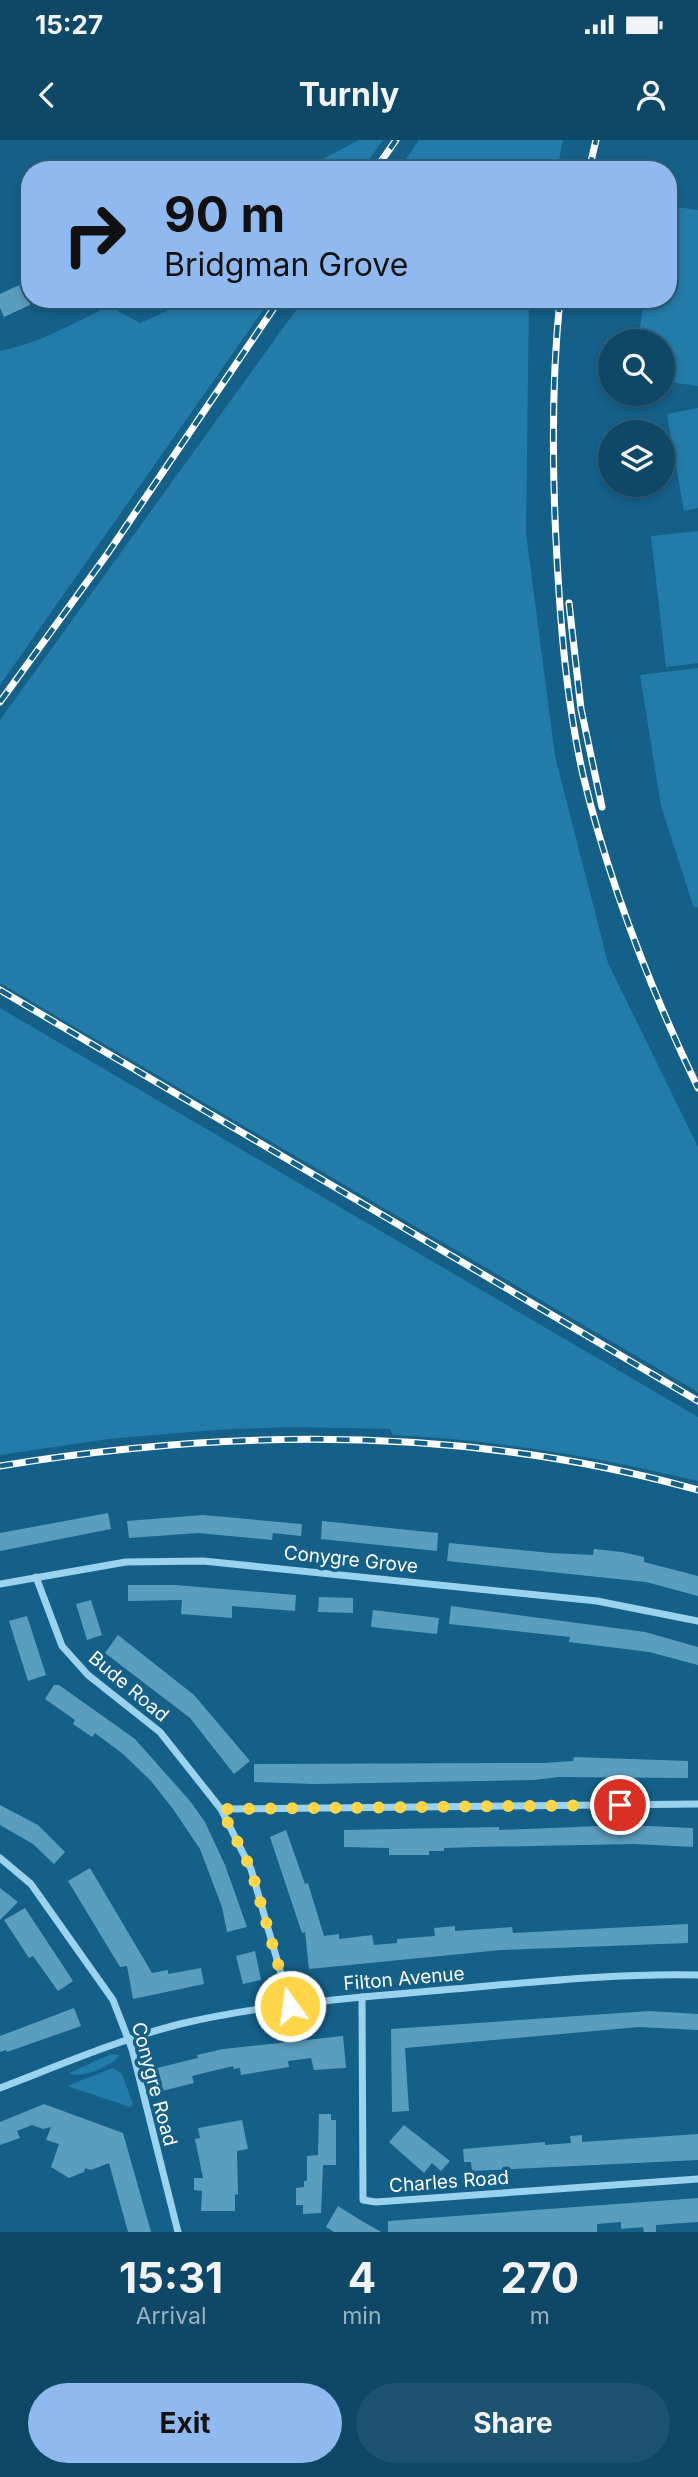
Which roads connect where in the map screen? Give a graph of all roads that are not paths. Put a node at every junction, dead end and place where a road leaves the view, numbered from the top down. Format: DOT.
graph roads {
  1 [pos="36,1577"];
  2 [pos="0,1584"];
  3 [pos="698,1620"];
  4 [pos="698,1804"];
  5 [pos="221,1809"];
  6 [pos="0,1858"];
  7 [pos="698,1975"];
  8 [pos="362,1997"];
  9 [pos="290,2006"];
  10 [pos="129,2039"];
  11 [pos="0,2088"];
  12 [pos="698,2179"];
  13 [pos="178,2232"];
  1 -- 2 [label="street, Conygre Grove"];
  1 -- 3 [label="street, Conygre Grove"];
  1 -- 5 [label="street, Bude Road"];
  4 -- 5 [label="street"];
  5 -- 9 [label="street, Bude Road"];
  6 -- 10 [label="street, Conygre Road"];
  7 -- 8 [label="street, Filton Avenue"];
  8 -- 9 [label="street, Filton Avenue"];
  8 -- 12 [label="street, Charles Road"];
  9 -- 10 [label="street, Filton Avenue"];
  10 -- 11 [label="street, Filton Avenue"];
  10 -- 13 [label="street, Conygre Road"];
}
